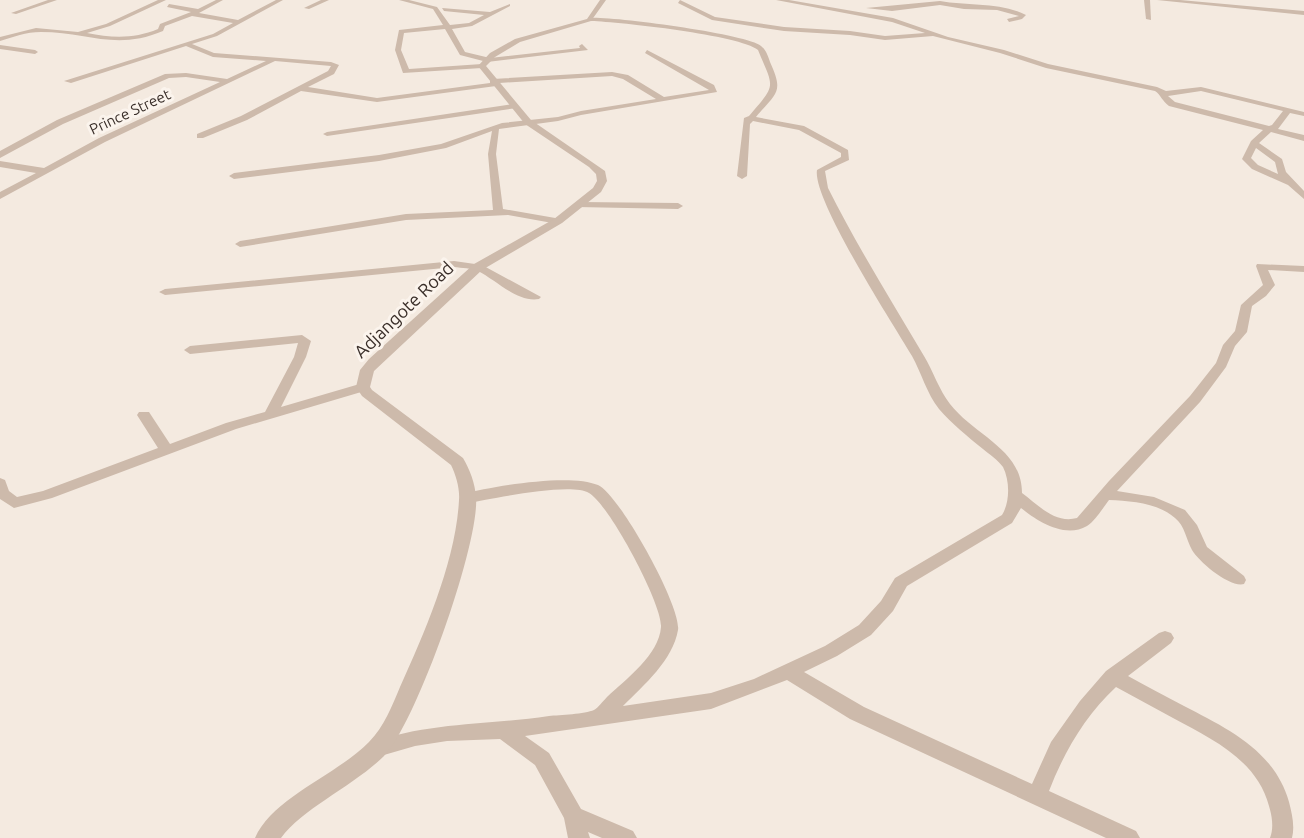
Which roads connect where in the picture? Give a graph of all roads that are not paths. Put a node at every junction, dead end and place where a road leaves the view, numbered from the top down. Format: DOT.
graph roads {
  1 [pos="29,0"];
  2 [pos="54,0"];
  3 [pos="163,0"];
  4 [pos="220,0"];
  5 [pos="280,0"];
  6 [pos="326,0"];
  7 [pos="402,0"];
  8 [pos="603,0"];
  9 [pos="779,0"];
  10 [pos="1147,0"];
  11 [pos="1160,0"];
  12 [pos="1247,0"];
  13 [pos="680,2"];
  14 [pos="46,3"];
  15 [pos="508,5"];
  16 [pos="170,6"];
  17 [pos="307,8"];
  18 [pos="444,8"];
  19 [pos="1248,8"];
  20 [pos="849,11"];
  21 [pos="195,13"];
  22 [pos="1304,13"];
  23 [pos="14,14"];
  24 [pos="492,14"];
  25 [pos="591,18"];
  26 [pos="1008,20"];
  27 [pos="1149,20"];
  28 [pos="59,22"];
  29 [pos="240,22"];
  30 [pos="447,28"];
  31 [pos="39,30"];
  32 [pos="933,34"];
  33 [pos="73,35"];
  34 [pos="0,39"];
  35 [pos="188,45"];
  36 [pos="582,46"];
  37 [pos="0,47"];
  38 [pos="35,51"];
  39 [pos="648,52"];
  40 [pos="275,59"];
  41 [pos="486,62"];
  42 [pos="68,81"];
  43 [pos="228,81"];
  44 [pos="495,82"];
  45 [pos="299,88"];
  46 [pos="1164,94"];
  47 [pos="663,100"];
  48 [pos="513,106"];
  49 [pos="1288,110"];
  50 [pos="1304,114"];
  51 [pos="748,118"];
  52 [pos="528,122"];
  53 [pos="495,127"];
  54 [pos="1269,129"];
  55 [pos="327,134"];
  56 [pos="200,136"];
  57 [pos="1304,138"];
  58 [pos="1254,143"];
  59 [pos="0,155"];
  60 [pos="0,164"];
  61 [pos="43,171"];
  62 [pos="234,176"];
  63 [pos="742,176"];
  64 [pos="1291,183"];
  65 [pos="0,196"];
  66 [pos="1304,196"];
  67 [pos="580,205"];
  68 [pos="678,206"];
  69 [pos="498,212"];
  70 [pos="558,221"];
  71 [pos="240,244"];
  72 [pos="478,267"];
  73 [pos="1304,269"];
  74 [pos="165,292"];
  75 [pos="535,297"];
  76 [pos="190,350"];
  77 [pos="363,387"];
  78 [pos="144,415"];
  79 [pos="270,415"];
  80 [pos="168,451"];
  81 [pos="0,483"];
  82 [pos="1016,495"];
  83 [pos="1104,495"];
  84 [pos="468,498"];
  85 [pos="1238,579"];
  86 [pos="1165,638"];
  87 [pos="789,672"];
  88 [pos="1112,676"];
  89 [pos="600,716"];
  90 [pos="503,731"];
  91 [pos="377,749"];
  92 [pos="1037,797"];
  93 [pos="574,816"];
  94 [pos="267,838"];
  95 [pos="579,838"];
  96 [pos="626,838"];
  97 [pos="1129,838"];
  98 [pos="1281,838"];
  1 -- 14 [label="street"];
  2 -- 14 [label="street"];
  3 -- 33 [label="street"];
  4 -- 21 [label="street"];
  5 -- 29 [label="street"];
  6 -- 17 [label="street"];
  7 -- 18 [label="street"];
  8 -- 25 [label="street"];
  9 -- 20 [label="street"];
  10 -- 27 [label="street"];
  11 -- 19 [label="street"];
  12 -- 19 [label="street"];
  13 -- 32 [label="street"];
  14 -- 23 [label="street"];
  15 -- 24 [label="street"];
  16 -- 21 [label="street"];
  18 -- 24 [label="street"];
  18 -- 30 [label="street"];
  19 -- 22 [label="street"];
  20 -- 26 [label="street"];
  20 -- 32 [label="street"];
  21 -- 29 [label="street"];
  21 -- 33 [label="street"];
  24 -- 30 [label="street"];
  25 -- 41 [label="street"];
  25 -- 51 [label="street"];
  28 -- 31 [label="street"];
  29 -- 35 [label="street"];
  30 -- 41 [label="street"];
  30 -- 41 [label="street"];
  31 -- 33 [label="street"];
  31 -- 34 [label="street"];
  32 -- 46 [label="street"];
  35 -- 40 [label="street"];
  35 -- 42 [label="street"];
  36 -- 41 [label="street"];
  37 -- 38 [label="street"];
  39 -- 47 [label="street"];
  40 -- 43 [label="street, Prince Street"];
  40 -- 45 [label="street"];
  41 -- 44 [label="street, Adjangote Road"];
  43 -- 59 [label="street"];
  43 -- 61 [label="street, Prince Street"];
  44 -- 45 [label="street"];
  44 -- 47 [label="street"];
  44 -- 48 [label="street, Adjangote Road"];
  45 -- 56 [label="street"];
  46 -- 49 [label="street"];
  46 -- 54 [label="street"];
  47 -- 52 [label="street"];
  48 -- 52 [label="street, Adjangote Road"];
  48 -- 55 [label="street"];
  49 -- 50 [label="street"];
  49 -- 54 [label="street"];
  51 -- 63 [label="street"];
  51 -- 82 [label="street"];
  52 -- 53 [label="street"];
  52 -- 67 [label="street, Adjangote Road"];
  53 -- 62 [label="street"];
  53 -- 69 [label="street"];
  54 -- 57 [label="street"];
  54 -- 58 [label="street"];
  58 -- 64 [label="street"];
  58 -- 64 [label="street"];
  60 -- 61 [label="street"];
  61 -- 65 [label="street, Prince Street"];
  64 -- 66 [label="street"];
  67 -- 68 [label="street"];
  67 -- 70 [label="street, Adjangote Road"];
  69 -- 70 [label="street"];
  69 -- 71 [label="street"];
  70 -- 72 [label="street, Adjangote Road"];
  72 -- 74 [label="street"];
  72 -- 75 [label="street"];
  72 -- 77 [label="street, Adjangote Road"];
  73 -- 83 [label="street"];
  76 -- 79 [label="street"];
  77 -- 79 [label="street"];
  77 -- 84 [label="street, Adjangote Road"];
  78 -- 80 [label="street"];
  79 -- 80 [label="street"];
  80 -- 81 [label="street"];
  82 -- 83 [label="street"];
  82 -- 87 [label="street"];
  83 -- 85 [label="street"];
  84 -- 89 [label="street"];
  84 -- 91 [label="street, Adjangote Road"];
  86 -- 88 [label="street"];
  87 -- 89 [label="street"];
  87 -- 92 [label="street"];
  88 -- 92 [label="street"];
  88 -- 98 [label="street"];
  89 -- 90 [label="street"];
  90 -- 91 [label="street"];
  90 -- 93 [label="street"];
  91 -- 94 [label="street, Adjangote Road"];
  92 -- 97 [label="street"];
  93 -- 95 [label="street"];
  93 -- 96 [label="street"];
}
